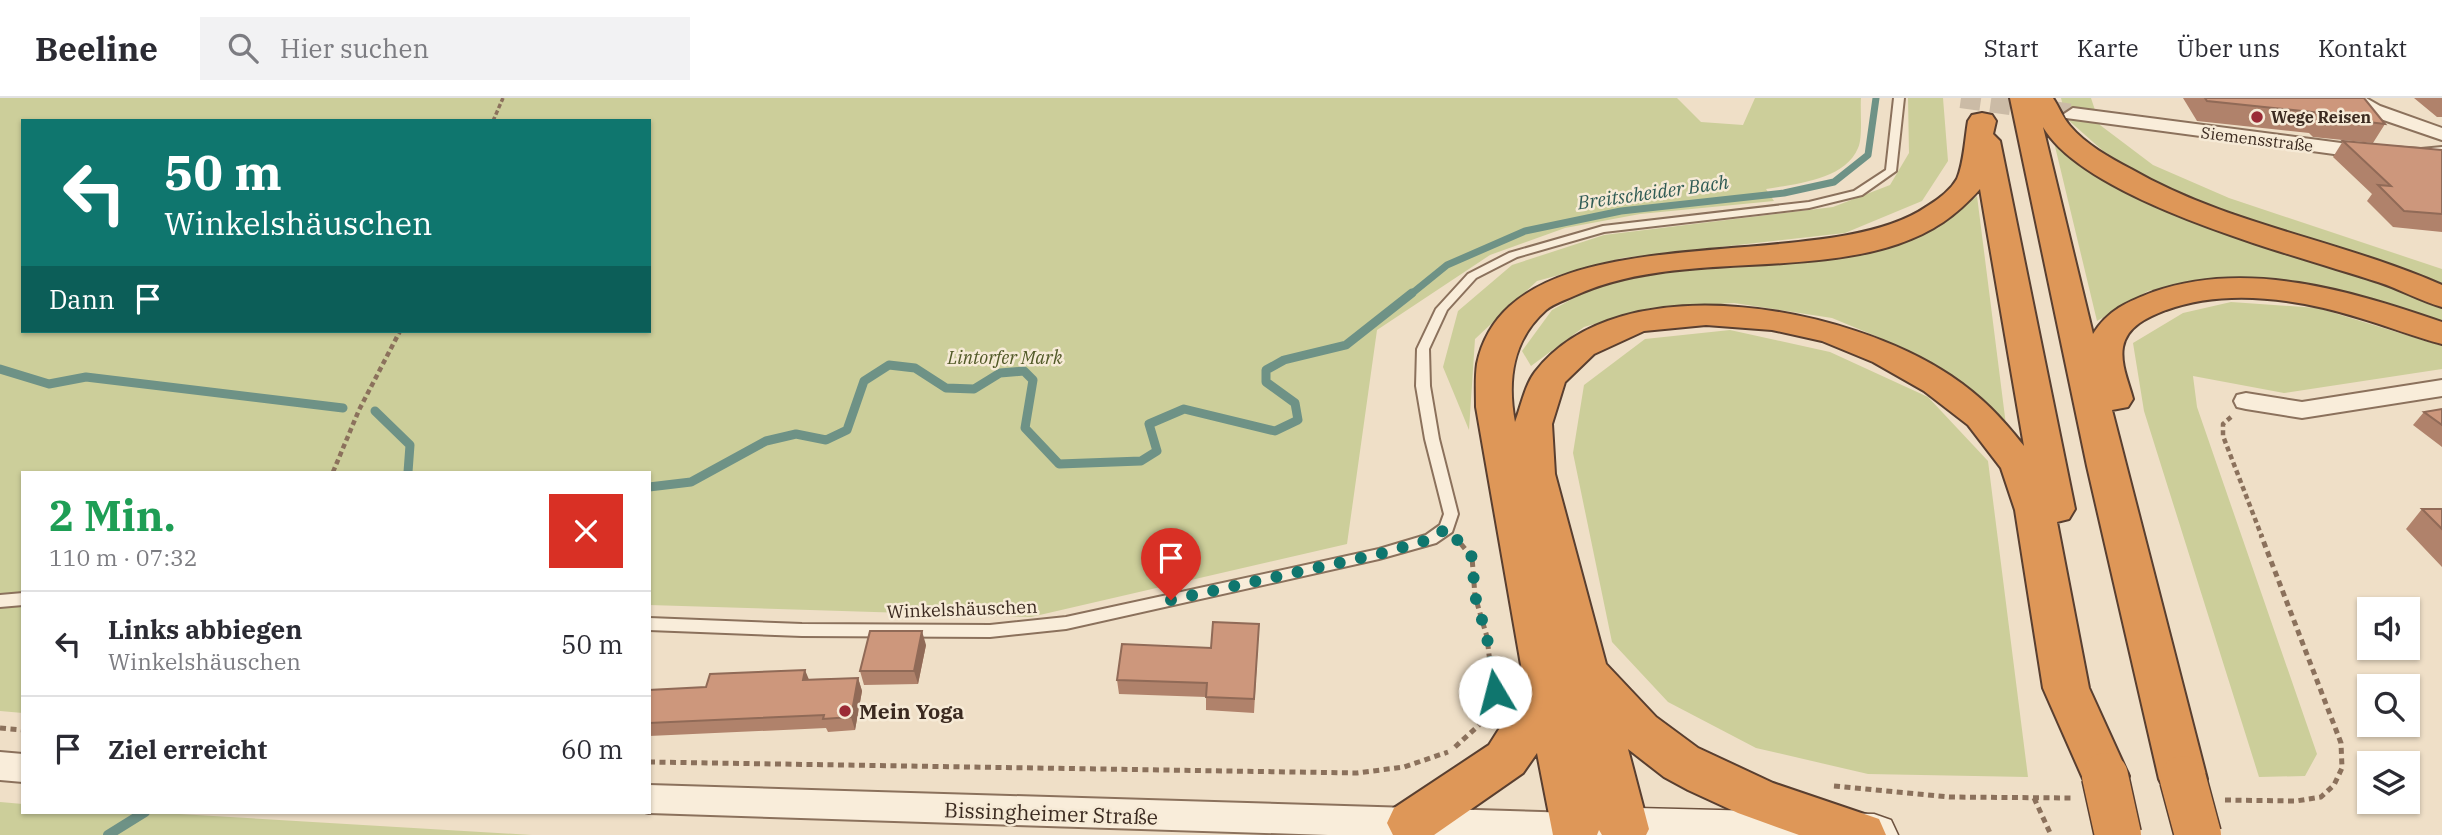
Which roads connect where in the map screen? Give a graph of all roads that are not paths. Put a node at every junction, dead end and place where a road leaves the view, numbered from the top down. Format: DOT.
graph roads {
  1 [pos="1899,98"];
  2 [pos="2023,98"];
  3 [pos="2040,98"];
  4 [pos="2353,98"];
  5 [pos="1981,109"];
  6 [pos="2073,114"];
  7 [pos="2442,134"];
  8 [pos="2442,153"];
  9 [pos="2442,297"];
  10 [pos="2442,334"];
  11 [pos="2442,388"];
  12 [pos="2246,401"];
  13 [pos="2106,466"];
  14 [pos="21,599"];
  15 [pos="0,601"];
  16 [pos="651,624"];
  17 [pos="1567,678"];
  18 [pos="0,766"];
  19 [pos="21,768"];
  20 [pos="2105,776"];
  21 [pos="651,799"];
  22 [pos="1412,823"];
  23 [pos="1576,828"];
  24 [pos="1624,829"];
  25 [pos="1861,835"];
  26 [pos="1874,835"];
  27 [pos="2118,835"];
  28 [pos="2198,835"];
  1 -- 16 [label="lane, Winkelshäuschen"];
  2 -- 13 [label="highway"];
  3 -- 9 [label="highway"];
  4 -- 7 [label="street"];
  5 -- 17 [label="highway"];
  5 -- 20 [label="highway"];
  6 -- 8 [label="street, Siemensstraße"];
  10 -- 13 [label="highway"];
  11 -- 12 [label="street"];
  13 -- 28 [label="highway, bridge"];
  14 -- 15 [label="lane"];
  17 -- 20 [label="highway"];
  17 -- 22 [label="highway"];
  17 -- 23 [label="highway"];
  17 -- 24 [label="highway"];
  17 -- 25 [label="highway"];
  18 -- 19 [label="street"];
  20 -- 27 [label="highway, bridge"];
  21 -- 22 [label="street, Bissingheimer Straße"];
  22 -- 23 [label="street, Bissingheimer Straße"];
  23 -- 24 [label="street, Bissingheimer Straße"];
  24 -- 25 [label="street, Bissingheimer Straße"];
  25 -- 26 [label="street, Bissingheimer Straße"];
}
